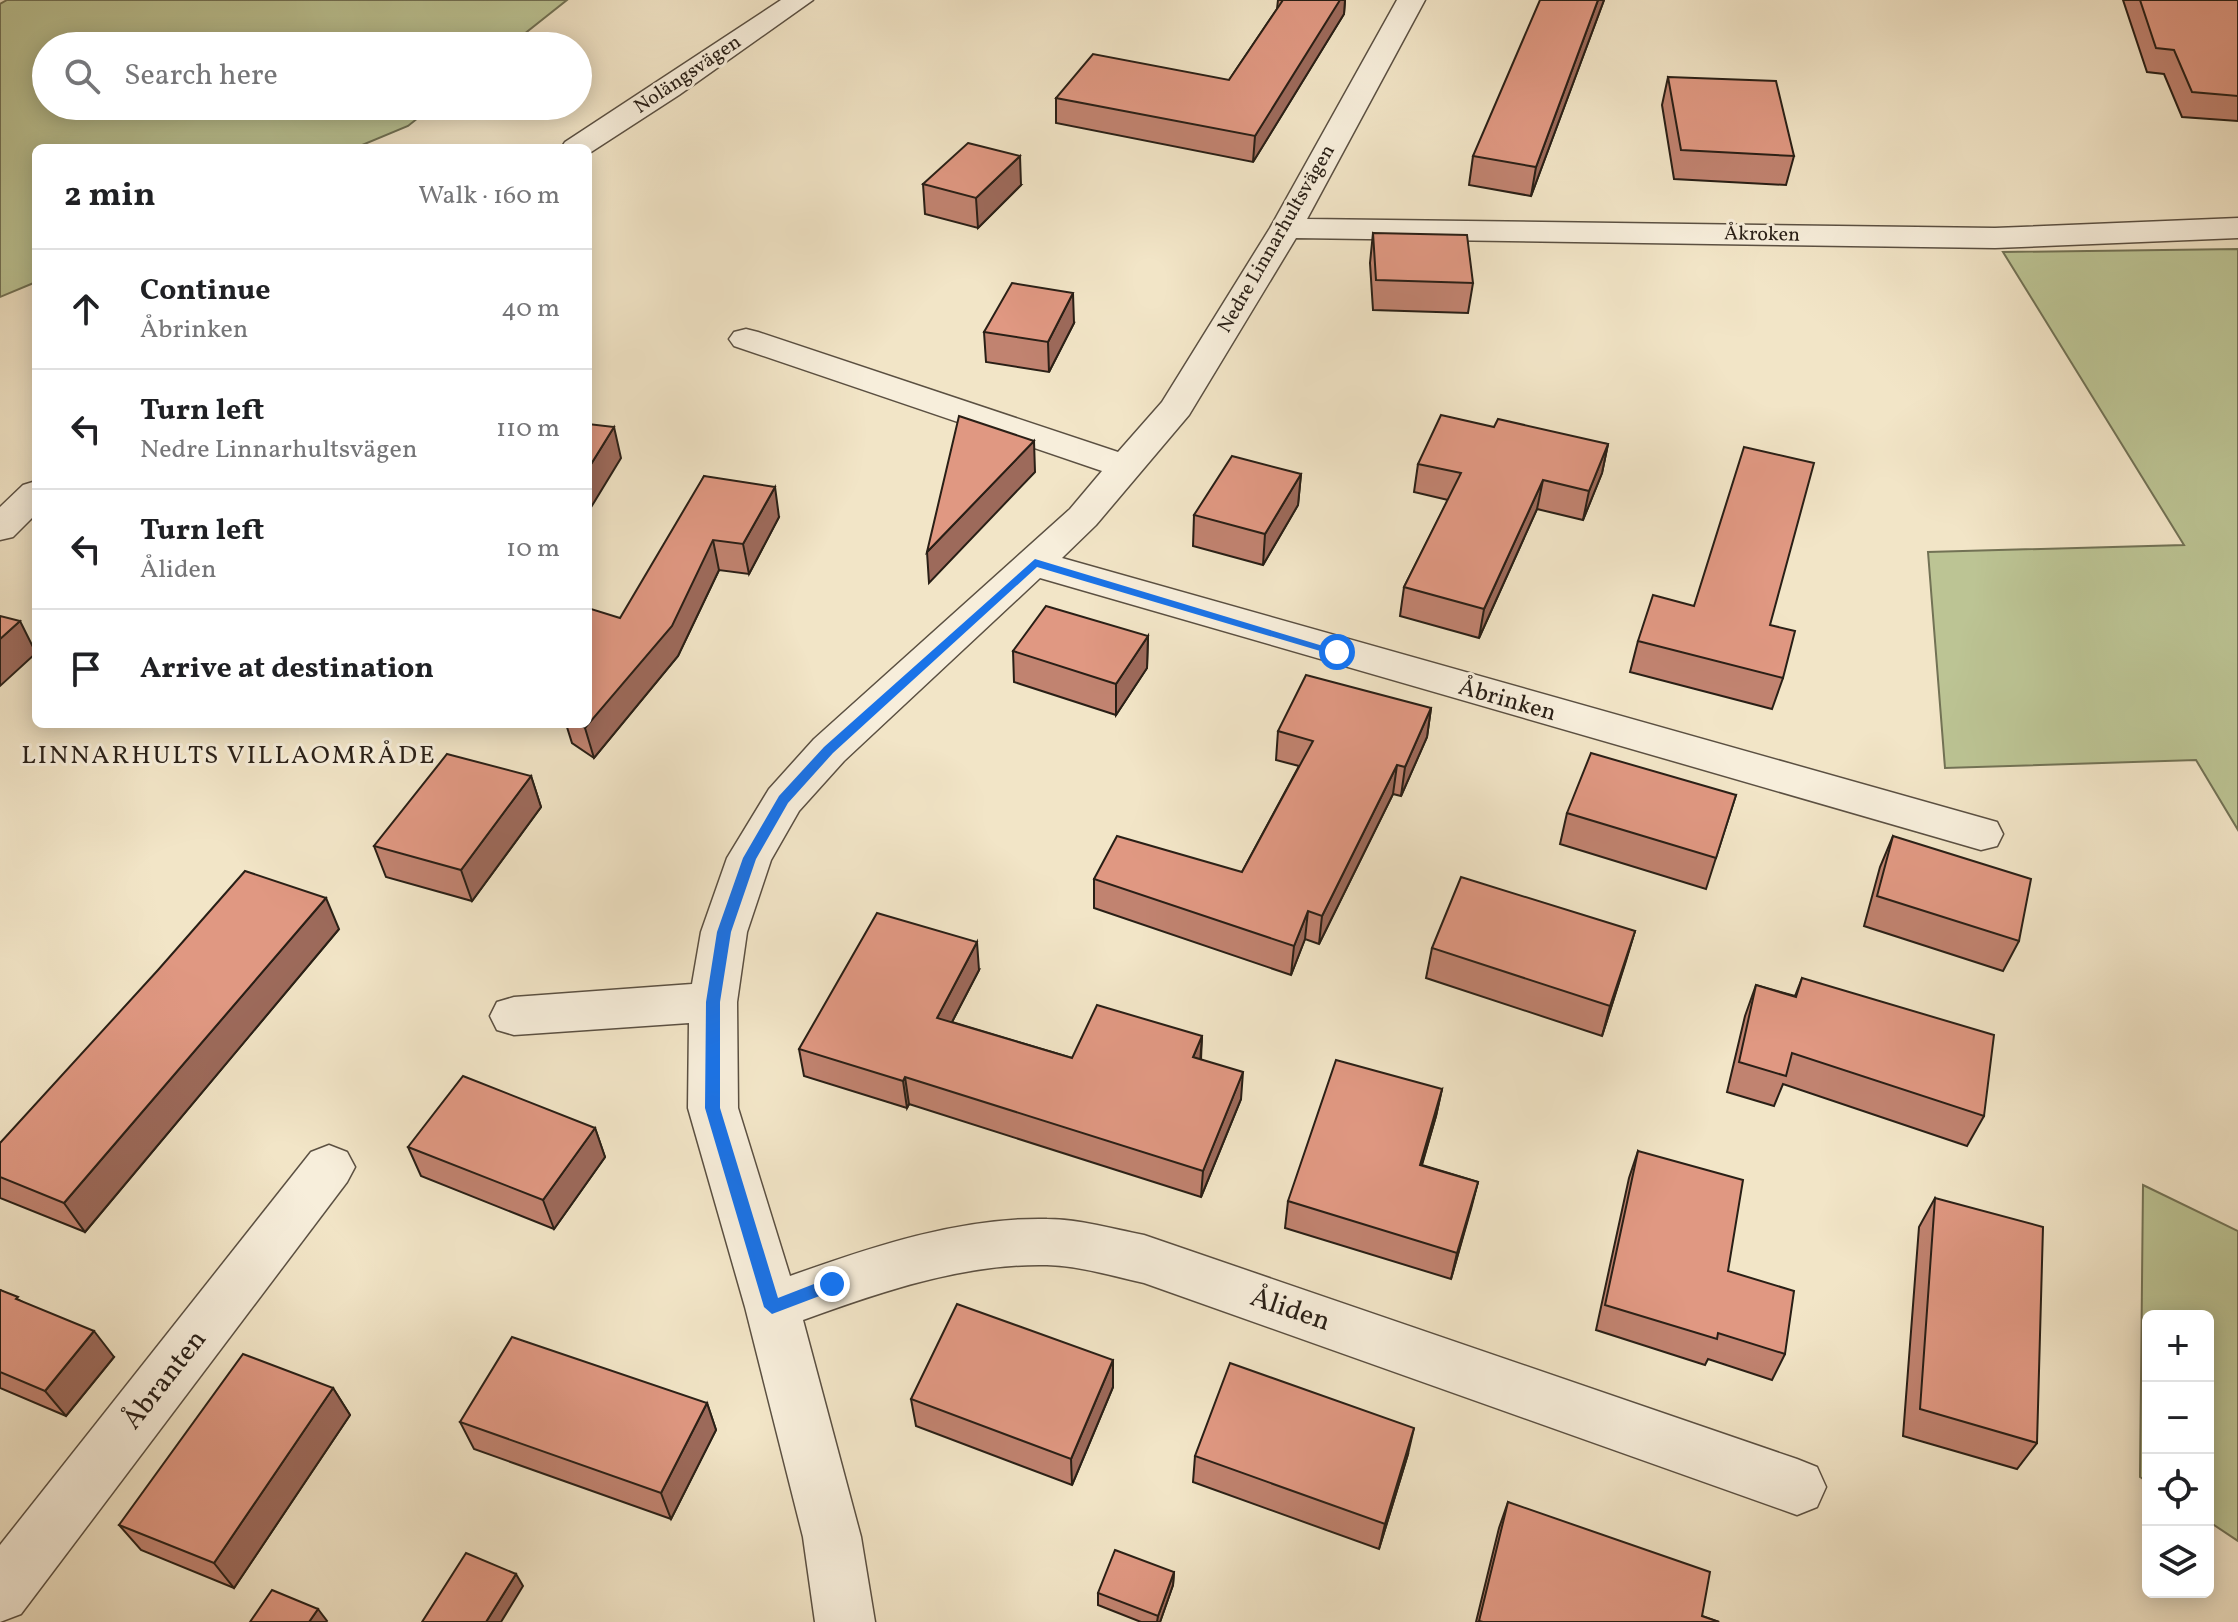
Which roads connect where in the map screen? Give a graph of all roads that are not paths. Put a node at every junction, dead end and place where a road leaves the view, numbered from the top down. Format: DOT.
graph roads {
  1 [pos="799,0"];
  2 [pos="1411,0"];
  3 [pos="582,144"];
  4 [pos="1286,228"];
  5 [pos="2238,228"];
  6 [pos="746,339"];
  7 [pos="1127,467"];
  8 [pos="32,497"];
  9 [pos="0,528"];
  10 [pos="1035,563"];
  11 [pos="1981,834"];
  12 [pos="713,1002"];
  13 [pos="514,1016"];
  14 [pos="329,1167"];
  15 [pos="772,1307"];
  16 [pos="1797,1487"];
  17 [pos="0,1593"];
  18 [pos="845,1622"];
  1 -- 3 [label="street, Nolängsvägen"];
  2 -- 4 [label="street, Nedre Linnarhultsvägen"];
  4 -- 5 [label="street, Åkroken"];
  4 -- 7 [label="street, Nedre Linnarhultsvägen"];
  6 -- 7 [label="street"];
  7 -- 10 [label="street, Nedre Linnarhultsvägen"];
  8 -- 9 [label="street"];
  10 -- 11 [label="street, Åbrinken"];
  10 -- 12 [label="street, Nedre Linnarhultsvägen"];
  12 -- 13 [label="street"];
  12 -- 15 [label="street, Nedre Linnarhultsvägen"];
  14 -- 17 [label="street, Åbranten"];
  15 -- 16 [label="street, Åliden"];
  15 -- 18 [label="street, Nedre Linnarhultsvägen"];
}
